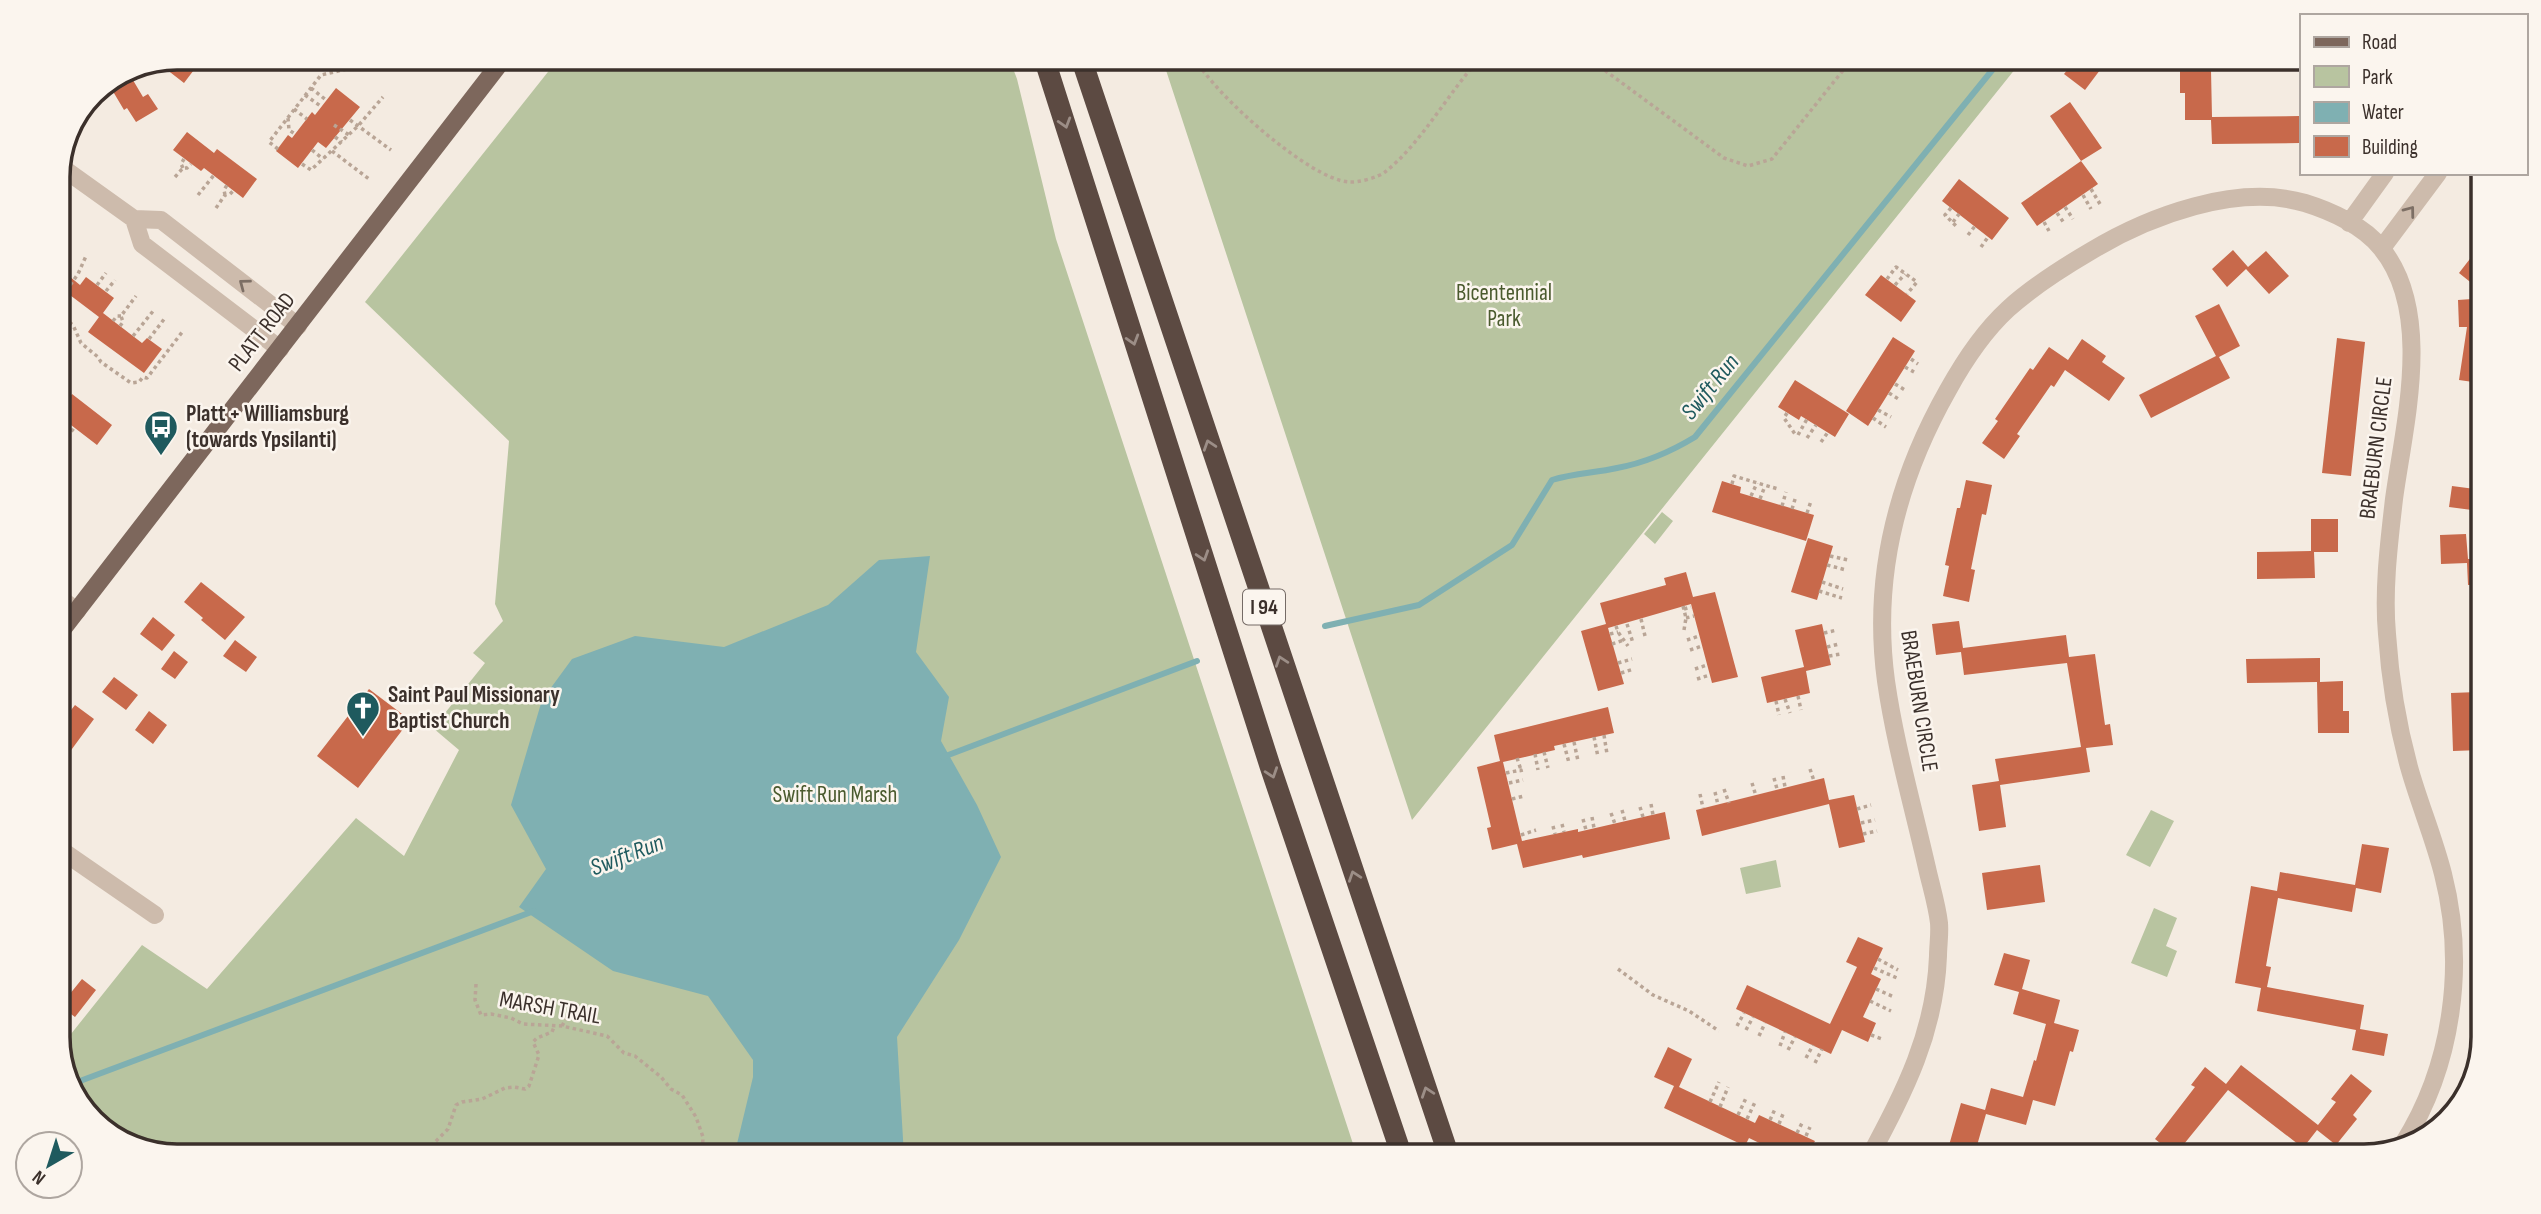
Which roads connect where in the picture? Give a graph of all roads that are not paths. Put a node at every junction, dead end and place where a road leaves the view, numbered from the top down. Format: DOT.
graph roads {
  1 [pos="495,70"];
  2 [pos="1048,70"];
  3 [pos="1085,70"];
  4 [pos="70,173"];
  5 [pos="2384,175"];
  6 [pos="2437,175"];
  7 [pos="134,219"];
  8 [pos="2349,223"];
  9 [pos="2382,248"];
  10 [pos="298,326"];
  11 [pos="280,349"];
  12 [pos="70,606"];
  13 [pos="77,611"];
  14 [pos="70,620"];
  15 [pos="70,856"];
  16 [pos="155,915"];
  17 [pos="2417,1130"];
  18 [pos="1398,1144"];
  19 [pos="1445,1144"];
  20 [pos="1876,1144"];
  1 -- 10 [label="main road, PLATT ROAD"];
  2 -- 18 [label="highway, I 94, one-way"];
  19 -- 3 [label="highway, I 94, one-way"];
  4 -- 7 [label="street"];
  5 -- 8 [label="street"];
  9 -- 6 [label="street, one-way"];
  10 -- 7 [label="street, one-way"];
  7 -- 11 [label="street"];
  8 -- 9 [label="street, BRAEBURN CIRCLE"];
  8 -- 20 [label="street, BRAEBURN CIRCLE"];
  9 -- 17 [label="street, BRAEBURN CIRCLE"];
  10 -- 11 [label="main road, PLATT ROAD"];
  11 -- 13 [label="main road, PLATT ROAD"];
  12 -- 13 [label="street"];
  13 -- 14 [label="main road, PLATT ROAD"];
  15 -- 16 [label="street"];
}
